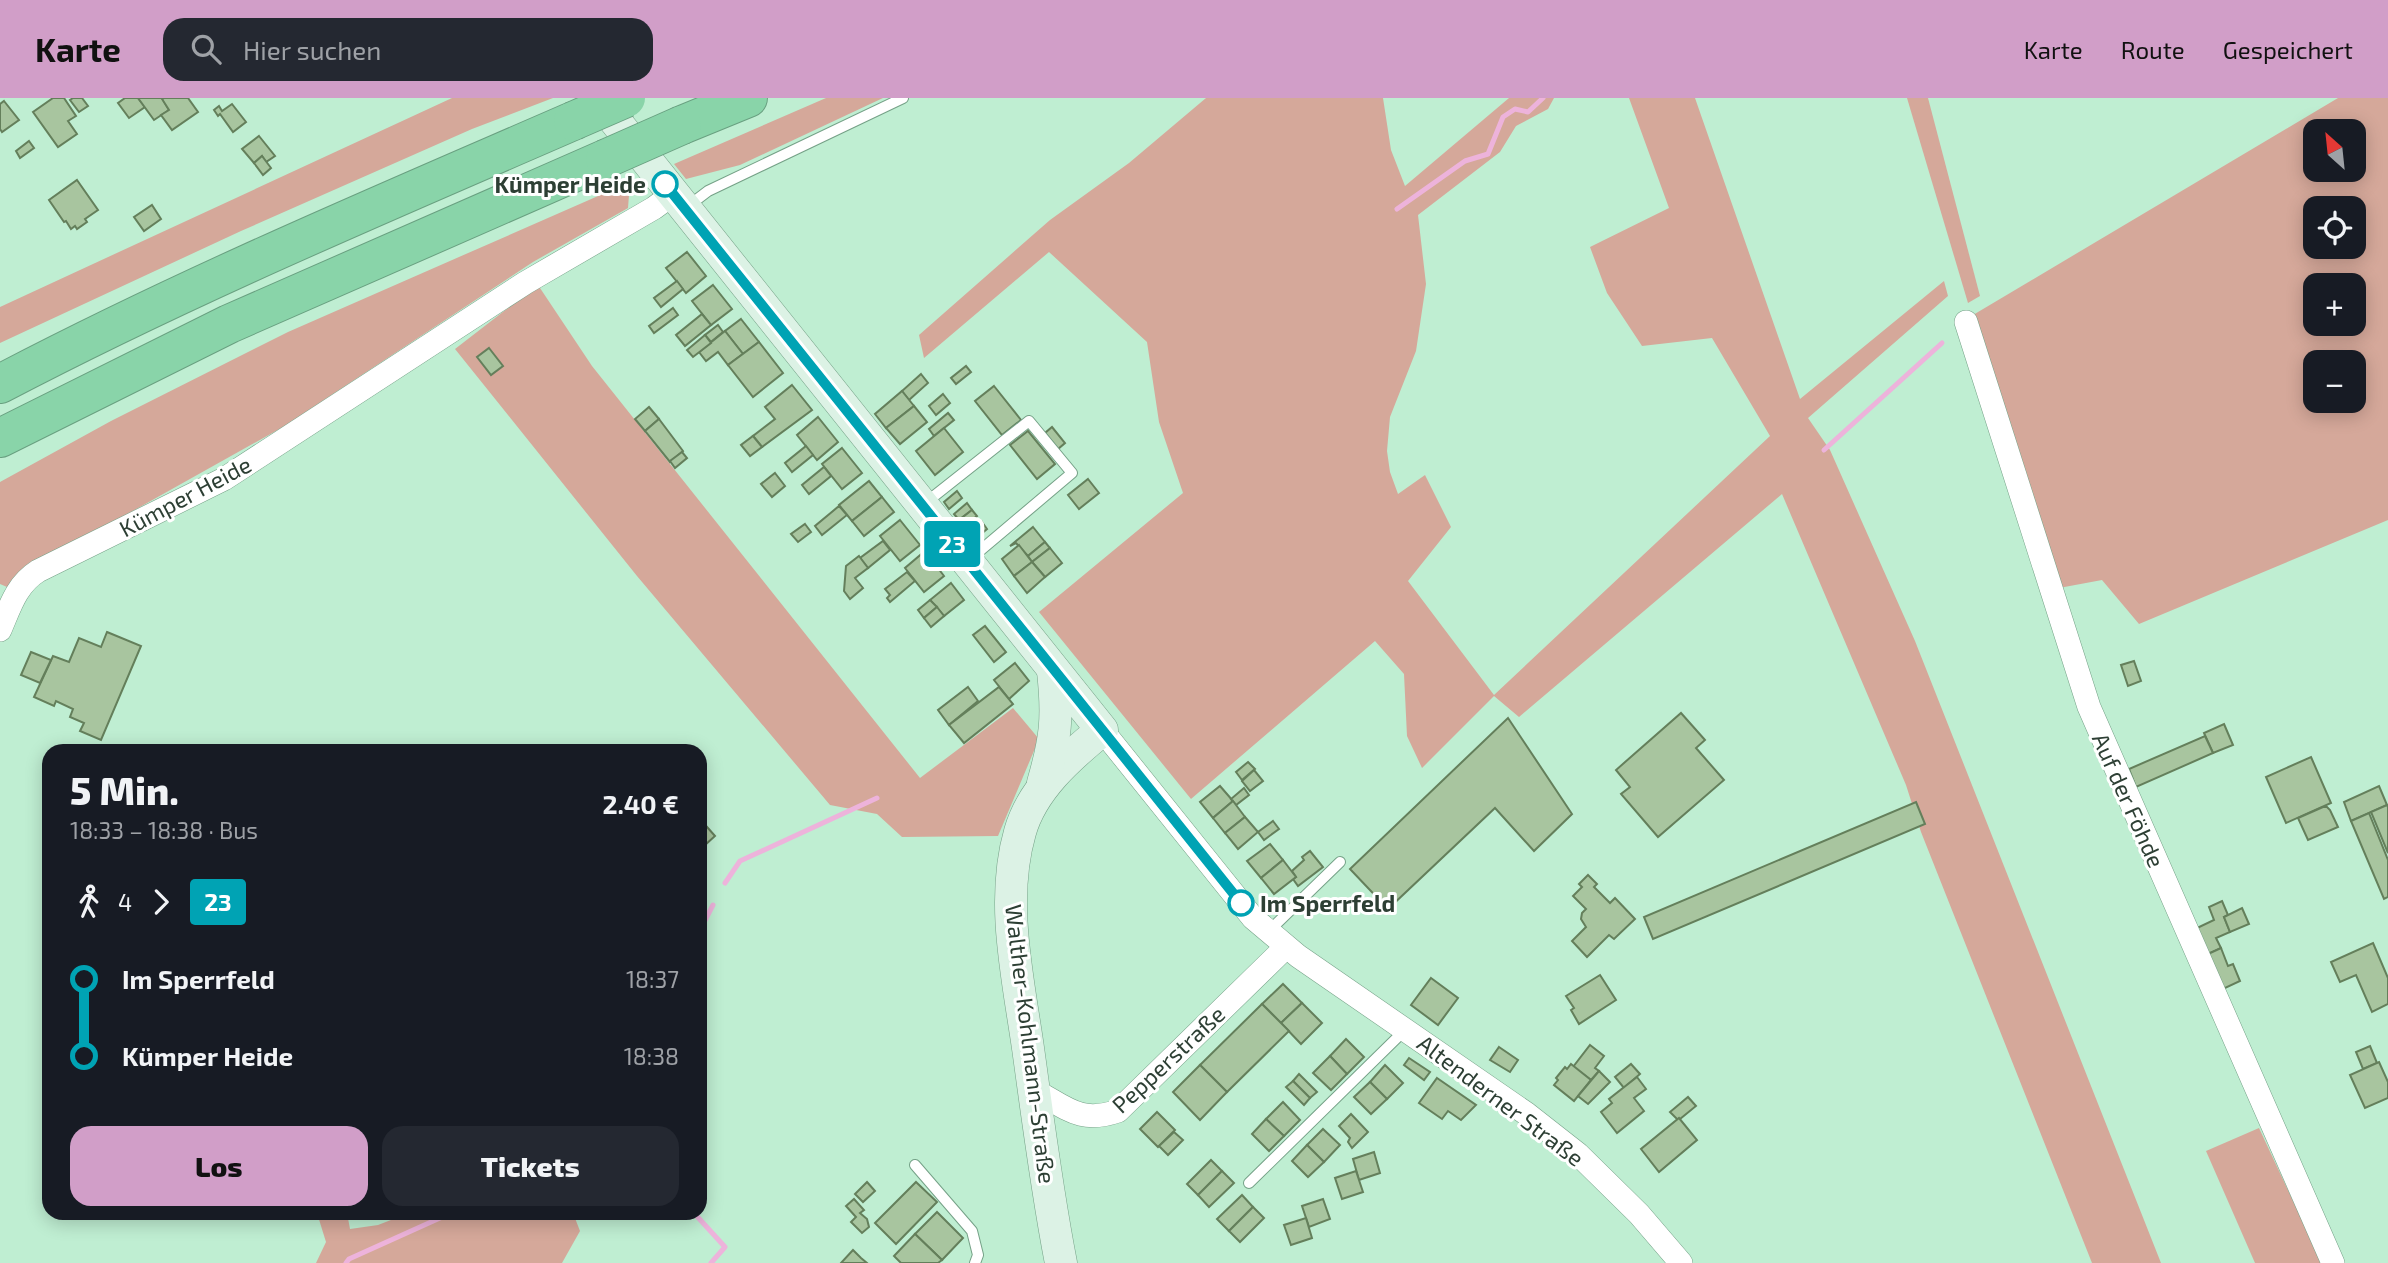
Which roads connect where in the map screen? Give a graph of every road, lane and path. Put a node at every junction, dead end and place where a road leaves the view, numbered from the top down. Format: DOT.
graph roads {
  1 [pos="626,98"];
  2 [pos="748,98"];
  3 [pos="903,98"];
  4 [pos="585,110"];
  5 [pos="679,201"];
  6 [pos="1966,322"];
  7 [pos="0,384"];
  8 [pos="0,438"];
  9 [pos="922,506"];
  10 [pos="967,562"];
  11 [pos="0,630"];
  12 [pos="1053,671"];
  13 [pos="1102,730"];
  14 [pos="1042,787"];
  15 [pos="1340,862"];
  16 [pos="1269,931"];
  17 [pos="1286,947"];
  18 [pos="1406,1029"];
  19 [pos="1034,1090"];
  20 [pos="915,1165"];
  21 [pos="1249,1183"];
  22 [pos="975,1263"];
  23 [pos="1061,1263"];
  24 [pos="1681,1263"];
  25 [pos="2333,1263"];
  1 -- 4 [label="highway, bridge"];
  2 -- 8 [label="highway, bridge"];
  3 -- 5 [label="lane"];
  4 -- 5 [label="main road, Altenderner Straße"];
  4 -- 7 [label="highway"];
  5 -- 9 [label="main road, Altenderner Straße"];
  5 -- 11 [label="street, Kümper Heide"];
  6 -- 25 [label="street, Auf der Föhde"];
  9 -- 10 [label="main road, Altenderner Straße"];
  9 -- 10 [label="lane"];
  10 -- 12 [label="main road, Altenderner Straße"];
  12 -- 13 [label="main road, Altenderner Straße"];
  12 -- 14 [label="main road"];
  13 -- 14 [label="main road, Walther-Kohlmann-Straße"];
  13 -- 16 [label="street, Altenderner Straße"];
  14 -- 19 [label="main road, Walther-Kohlmann-Straße"];
  15 -- 16 [label="lane"];
  16 -- 17 [label="street, Altenderner Straße"];
  17 -- 18 [label="street, Altenderner Straße"];
  17 -- 19 [label="street, Pepperstraße"];
  18 -- 21 [label="lane, Altenderner Straße"];
  18 -- 24 [label="street, Altenderner Straße"];
  19 -- 23 [label="main road, Walther-Kohlmann-Straße"];
  20 -- 22 [label="lane"];
}
